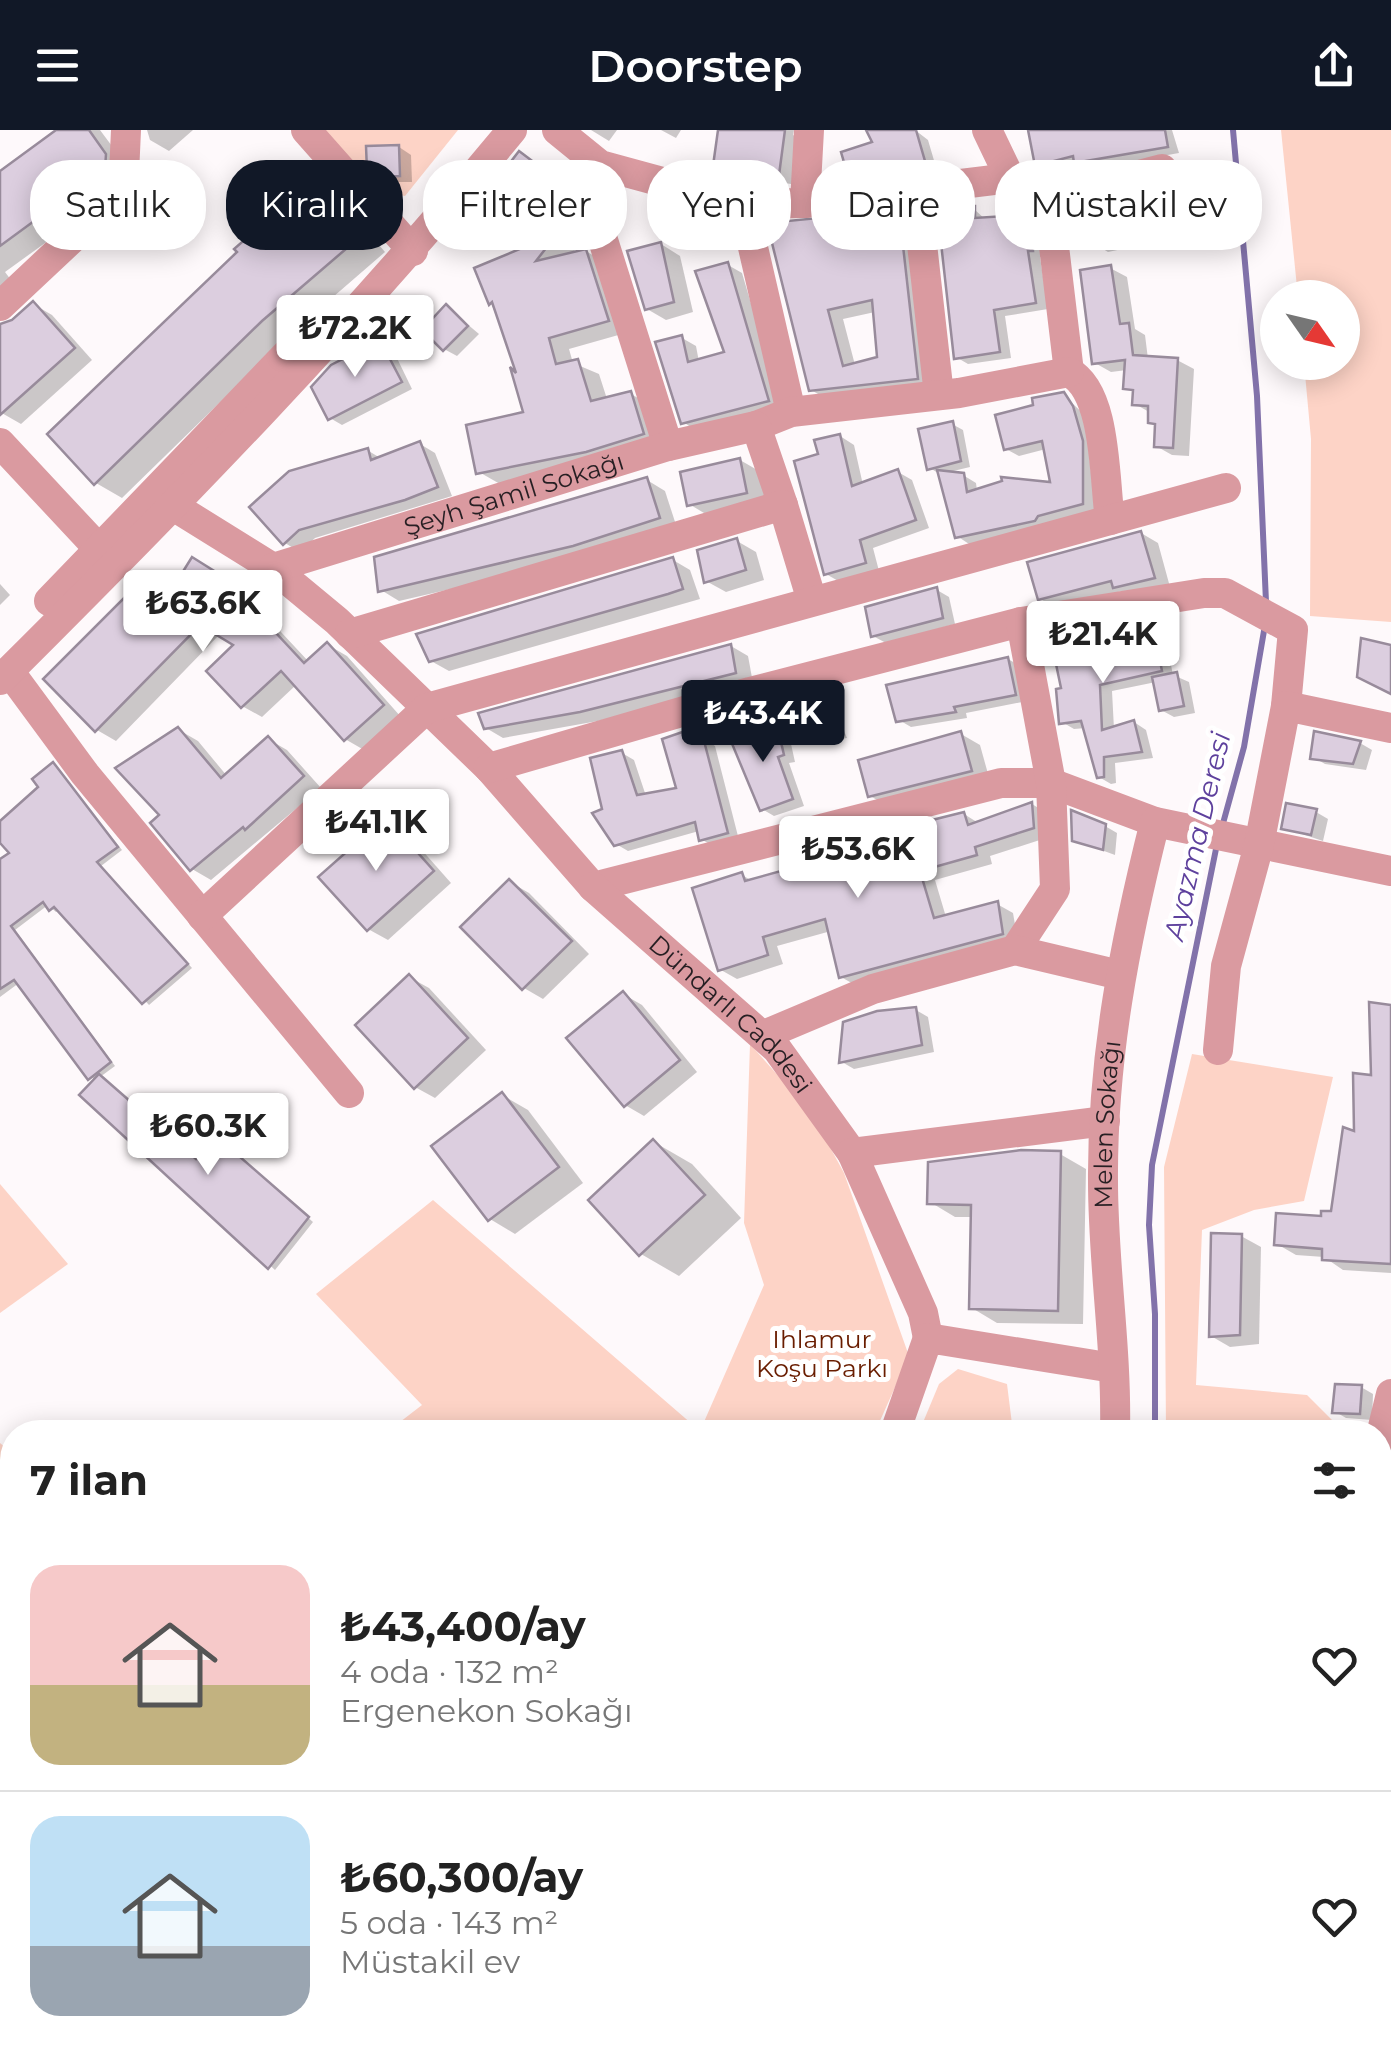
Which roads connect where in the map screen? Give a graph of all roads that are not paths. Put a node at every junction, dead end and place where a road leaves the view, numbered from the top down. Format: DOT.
graph roads {
  1 [pos="126,130"];
  2 [pos="306,130"];
  3 [pos="485,130"];
  4 [pos="512,130"];
  5 [pos="556,130"];
  6 [pos="809,130"];
  7 [pos="987,130"];
  8 [pos="594,160"];
  9 [pos="1001,160"];
  10 [pos="811,202"];
  11 [pos="791,203"];
  12 [pos="805,203"];
  13 [pos="406,243"];
  14 [pos="606,250"];
  15 [pos="753,250"];
  16 [pos="922,250"];
  17 [pos="1055,250"];
  18 [pos="0,306"];
  19 [pos="1070,372"];
  20 [pos="938,395"];
  21 [pos="791,412"];
  22 [pos="756,426"];
  23 [pos="0,443"];
  24 [pos="668,446"];
  25 [pos="1226,488"];
  26 [pos="164,501"];
  27 [pos="784,505"];
  28 [pos="1110,520"];
  29 [pos="104,558"];
  30 [pos="273,568"];
  31 [pos="812,601"];
  32 [pos="1022,622"];
  33 [pos="350,634"];
  34 [pos="3,668"];
  35 [pos="1286,706"];
  36 [pos="427,708"];
  37 [pos="1391,728"];
  38 [pos="489,768"];
  39 [pos="1051,783"];
  40 [pos="1155,822"];
  41 [pos="1232,839"];
  42 [pos="1391,871"];
  43 [pos="593,887"];
  44 [pos="202,916"];
  45 [pos="1015,950"];
  46 [pos="1120,974"];
  47 [pos="764,1036"];
  48 [pos="1218,1050"];
  49 [pos="349,1093"];
  50 [pos="1106,1121"];
  51 [pos="852,1153"];
  52 [pos="928,1338"];
  53 [pos="1113,1368"];
  54 [pos="1391,1394"];
  55 [pos="899,1420"];
  56 [pos="1115,1420"];
  57 [pos="1385,1420"];
  1 -- 18 [label="street"];
  2 -- 13 [label="street"];
  3 -- 13 [label="street"];
  4 -- 13 [label="street"];
  5 -- 8 [label="street"];
  6 -- 12 [label="street"];
  7 -- 9 [label="street"];
  10 -- 12 [label="street"];
  11 -- 12 [label="street"];
  13 -- 26 [label="street"];
  14 -- 24 [label="street"];
  15 -- 21 [label="street"];
  16 -- 20 [label="street"];
  17 -- 19 [label="street"];
  19 -- 20 [label="street, Şeyh Şamil Sokağı"];
  19 -- 28 [label="street"];
  20 -- 21 [label="street, Şeyh Şamil Sokağı"];
  21 -- 22 [label="street, Şeyh Şamil Sokağı"];
  22 -- 24 [label="street, Şeyh Şamil Sokağı"];
  22 -- 27 [label="street"];
  23 -- 29 [label="street"];
  24 -- 30 [label="street, Şeyh Şamil Sokağı"];
  25 -- 28 [label="street"];
  26 -- 29 [label="street"];
  26 -- 30 [label="street, Dündarlı Caddesi"];
  27 -- 31 [label="street"];
  27 -- 33 [label="street"];
  28 -- 31 [label="street"];
  29 -- 34 [label="street"];
  30 -- 33 [label="street, Dündarlı Caddesi"];
  31 -- 36 [label="street"];
  32 -- 35 [label="street"];
  32 -- 38 [label="street"];
  32 -- 39 [label="street"];
  33 -- 36 [label="street, Dündarlı Caddesi"];
  34 -- 44 [label="street"];
  35 -- 37 [label="street"];
  35 -- 41 [label="street"];
  36 -- 38 [label="street, Dündarlı Caddesi"];
  36 -- 44 [label="street"];
  38 -- 43 [label="street, Dündarlı Caddesi"];
  39 -- 40 [label="street"];
  39 -- 43 [label="street"];
  39 -- 45 [label="street"];
  40 -- 41 [label="street"];
  40 -- 46 [label="street, Melen Sokağı"];
  41 -- 42 [label="street"];
  41 -- 48 [label="street"];
  43 -- 47 [label="street, Dündarlı Caddesi"];
  44 -- 49 [label="street"];
  45 -- 46 [label="street"];
  45 -- 47 [label="street"];
  46 -- 50 [label="street, Melen Sokağı"];
  47 -- 51 [label="street, Dündarlı Caddesi"];
  50 -- 51 [label="street"];
  50 -- 53 [label="street, Melen Sokağı"];
  51 -- 52 [label="street, Dündarlı Caddesi"];
  52 -- 53 [label="street"];
  52 -- 55 [label="street"];
  53 -- 56 [label="street, Melen Sokağı"];
  54 -- 57 [label="street"];
}
